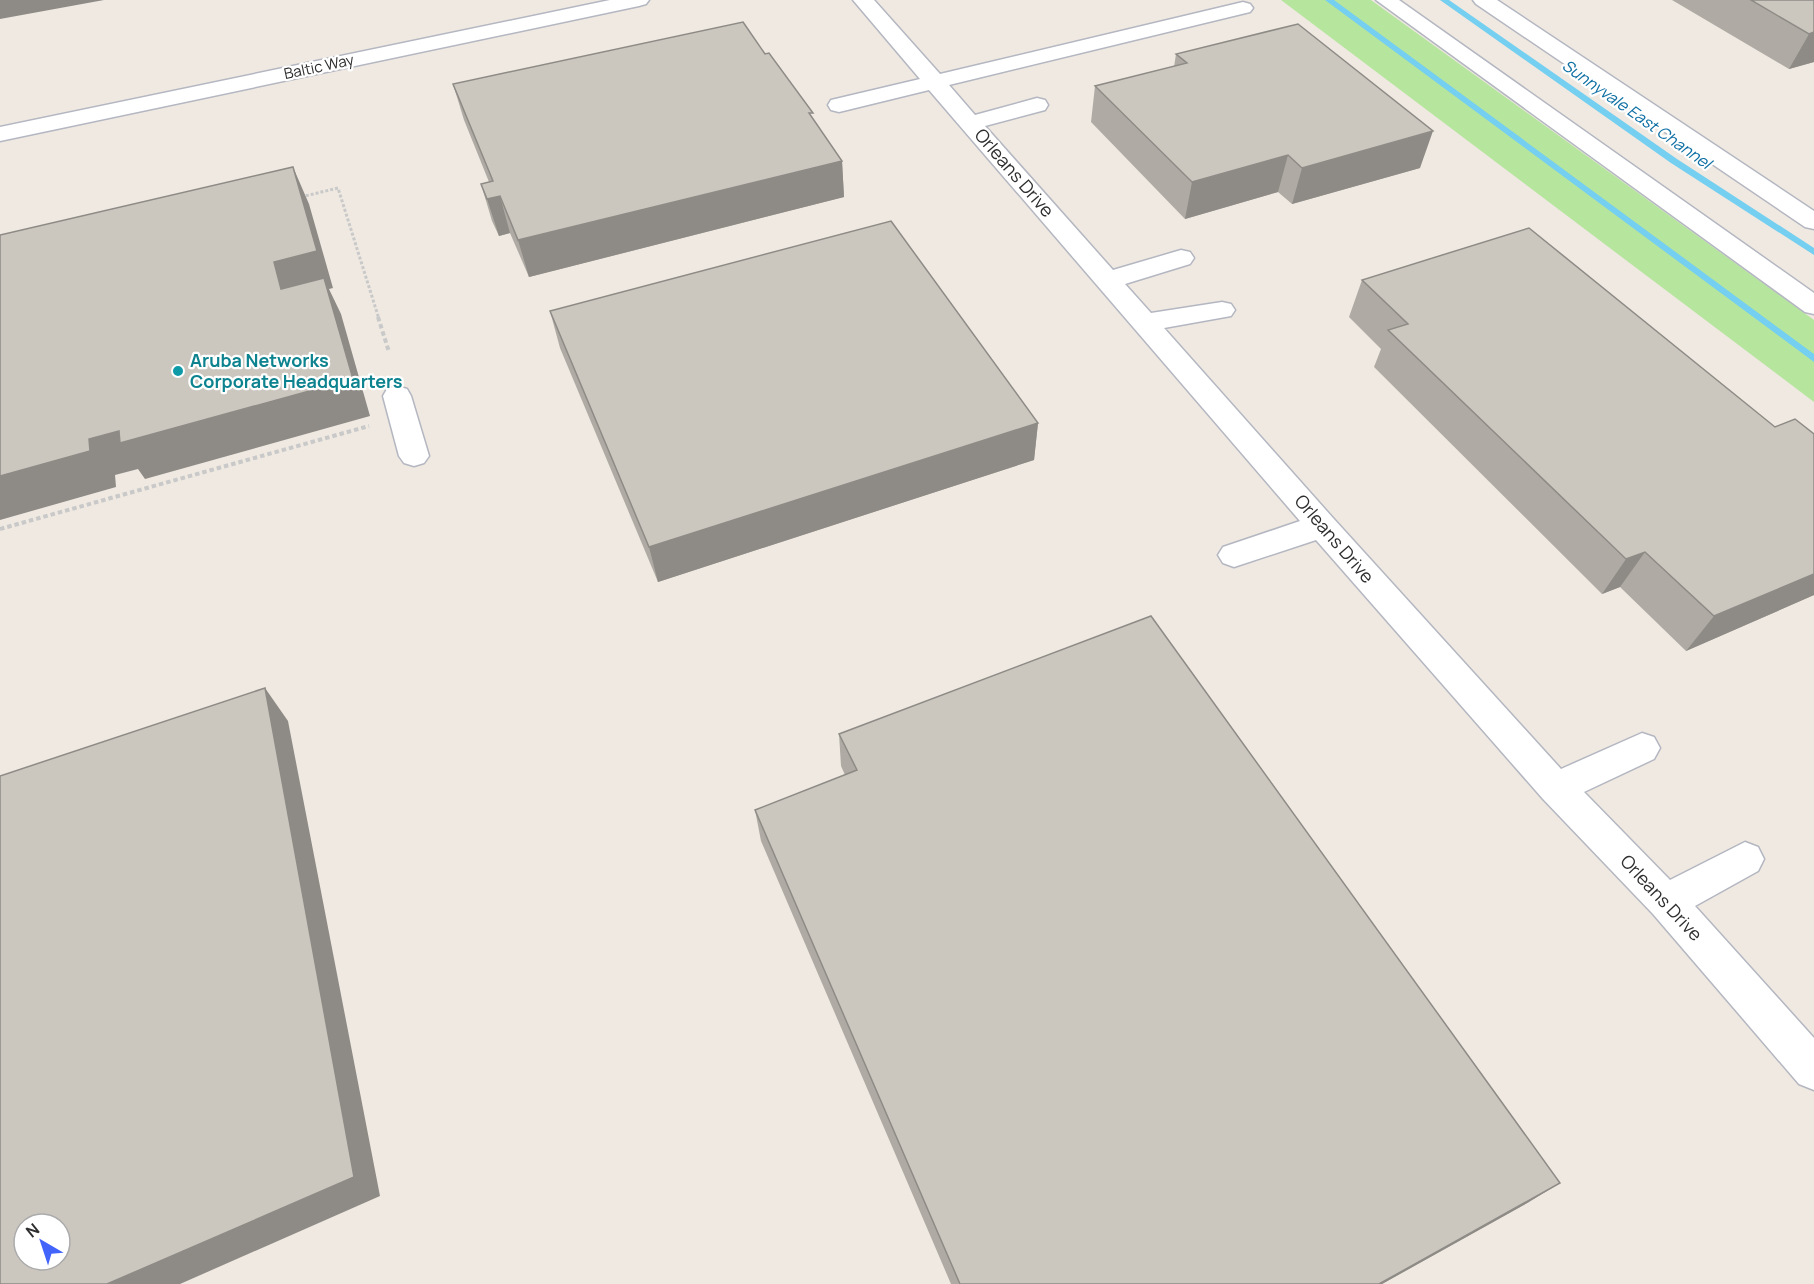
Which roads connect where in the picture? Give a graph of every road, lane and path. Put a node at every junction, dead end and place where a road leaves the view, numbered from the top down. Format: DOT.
graph roads {
  1 [pos="538,0"];
  2 [pos="639,0"];
  3 [pos="863,0"];
  4 [pos="1386,0"];
  5 [pos="1483,0"];
  6 [pos="1243,8"];
  7 [pos="550,18"];
  8 [pos="937,83"];
  9 [pos="839,105"];
  10 [pos="1037,105"];
  11 [pos="970,123"];
  12 [pos="0,134"];
  13 [pos="291,200"];
  14 [pos="1814,222"];
  15 [pos="1181,258"];
  16 [pos="1109,280"];
  17 [pos="1814,306"];
  18 [pos="1222,310"];
  19 [pos="1145,322"];
  20 [pos="389,352"];
  21 [pos="399,407"];
  22 [pos="414,456"];
  23 [pos="1322,526"];
  24 [pos="0,530"];
  25 [pos="1234,555"];
  26 [pos="1642,748"];
  27 [pos="1557,788"];
  28 [pos="1745,859"];
  29 [pos="1666,902"];
  30 [pos="1814,1069"];
  1 -- 7 [label="street"];
  2 -- 7 [label="street, Baltic Way"];
  3 -- 8 [label="street, Orleans Drive"];
  4 -- 17 [label="street"];
  5 -- 14 [label="street"];
  6 -- 8 [label="street"];
  7 -- 12 [label="street, Baltic Way"];
  8 -- 9 [label="street"];
  8 -- 11 [label="street, Orleans Drive"];
  10 -- 11 [label="street"];
  11 -- 16 [label="street, Orleans Drive"];
  13 -- 20 [label="path"];
  15 -- 16 [label="street"];
  16 -- 19 [label="street, Orleans Drive"];
  18 -- 19 [label="street"];
  19 -- 23 [label="street, Orleans Drive"];
  21 -- 22 [label="street"];
  21 -- 24 [label="path"];
  23 -- 25 [label="street"];
  23 -- 27 [label="street, Orleans Drive"];
  26 -- 27 [label="street"];
  27 -- 29 [label="street, Orleans Drive"];
  28 -- 29 [label="street"];
  29 -- 30 [label="street, Orleans Drive"];
}
